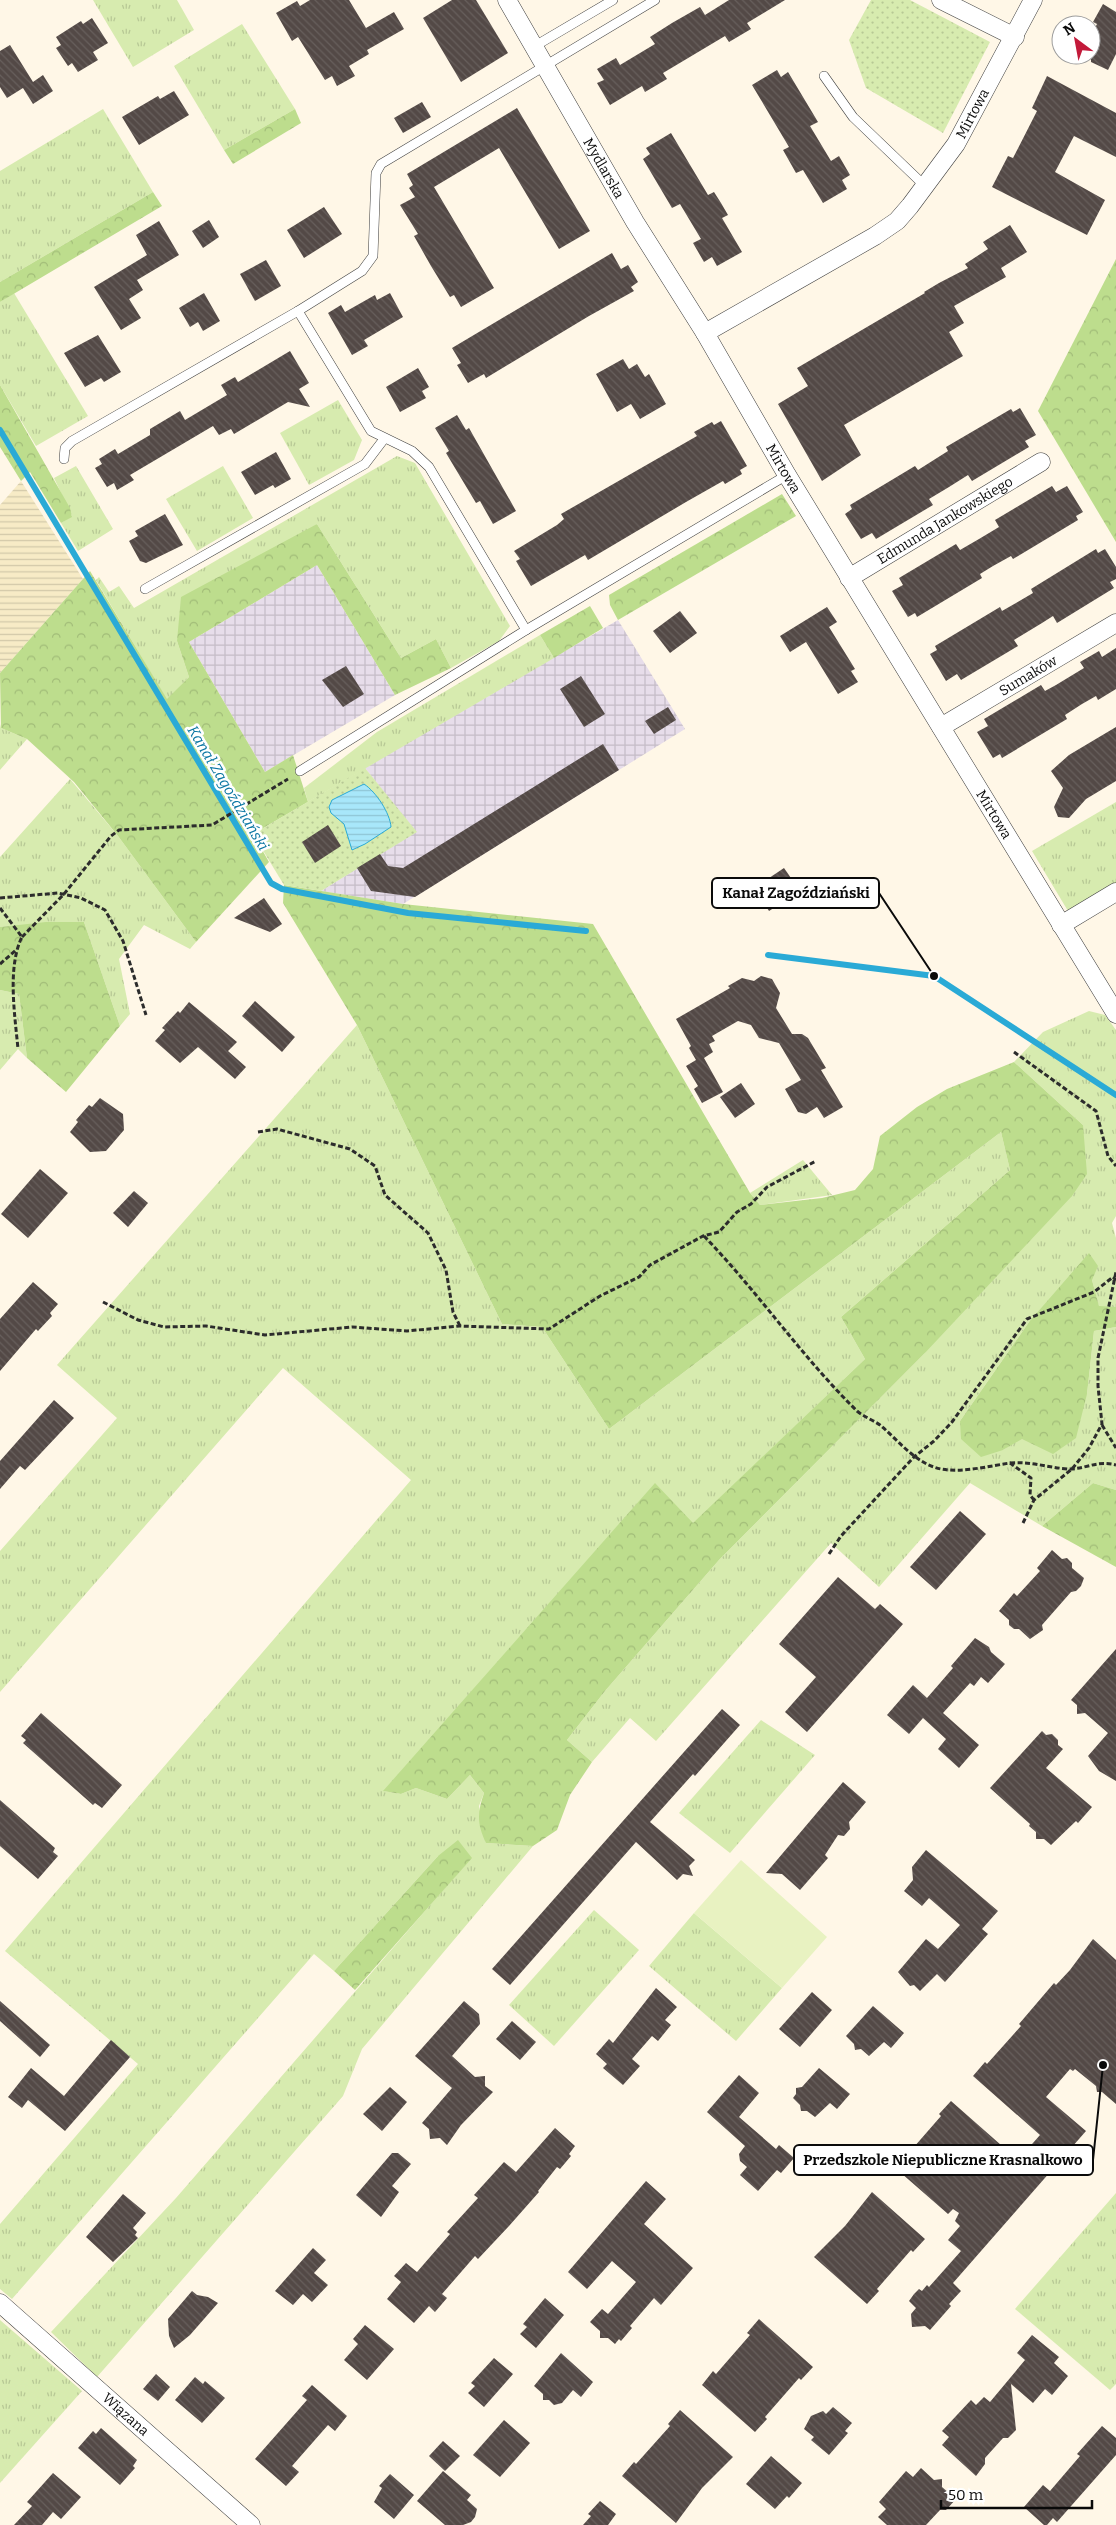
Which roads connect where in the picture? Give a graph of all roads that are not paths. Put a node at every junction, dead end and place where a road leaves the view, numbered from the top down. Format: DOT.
graph roads {
  1 [pos="507,0"];
  2 [pos="612,0"];
  3 [pos="655,0"];
  4 [pos="941,0"];
  5 [pos="1033,0"];
  6 [pos="1015,37"];
  7 [pos="535,46"];
  8 [pos="546,65"];
  9 [pos="824,76"];
  10 [pos="926,187"];
  11 [pos="298,311"];
  12 [pos="705,333"];
  13 [pos="384,439"];
  14 [pos="64,459"];
  15 [pos="1041,462"];
  16 [pos="787,475"];
  17 [pos="850,578"];
  18 [pos="145,589"];
  19 [pos="1116,623"];
  20 [pos="526,630"];
  21 [pos="941,728"];
  22 [pos="300,771"];
  23 [pos="1116,892"];
  24 [pos="1061,925"];
  25 [pos="1116,1014"];
  26 [pos="0,2303"];
  27 [pos="251,2525"];
  1 -- 7 [label="street, Mydlarska"];
  2 -- 7 [label="lane"];
  3 -- 8 [label="lane"];
  4 -- 6 [label="street"];
  5 -- 6 [label="street, Mirtowa"];
  6 -- 10 [label="street, Mirtowa"];
  7 -- 8 [label="street, Mydlarska"];
  8 -- 11 [label="lane"];
  8 -- 12 [label="street, Mydlarska"];
  9 -- 10 [label="lane"];
  10 -- 12 [label="street, Mirtowa"];
  11 -- 13 [label="lane"];
  11 -- 14 [label="lane"];
  12 -- 16 [label="street, Mirtowa"];
  13 -- 18 [label="lane"];
  13 -- 20 [label="lane"];
  15 -- 17 [label="street, Edmunda Jankowskiego"];
  16 -- 17 [label="street, Mirtowa"];
  16 -- 20 [label="lane"];
  17 -- 21 [label="street, Mirtowa"];
  19 -- 21 [label="street, Sumaków"];
  20 -- 22 [label="lane"];
  21 -- 24 [label="street, Mirtowa"];
  23 -- 24 [label="street"];
  24 -- 25 [label="street, Mirtowa"];
  26 -- 27 [label="street, Wiązana"];
}
